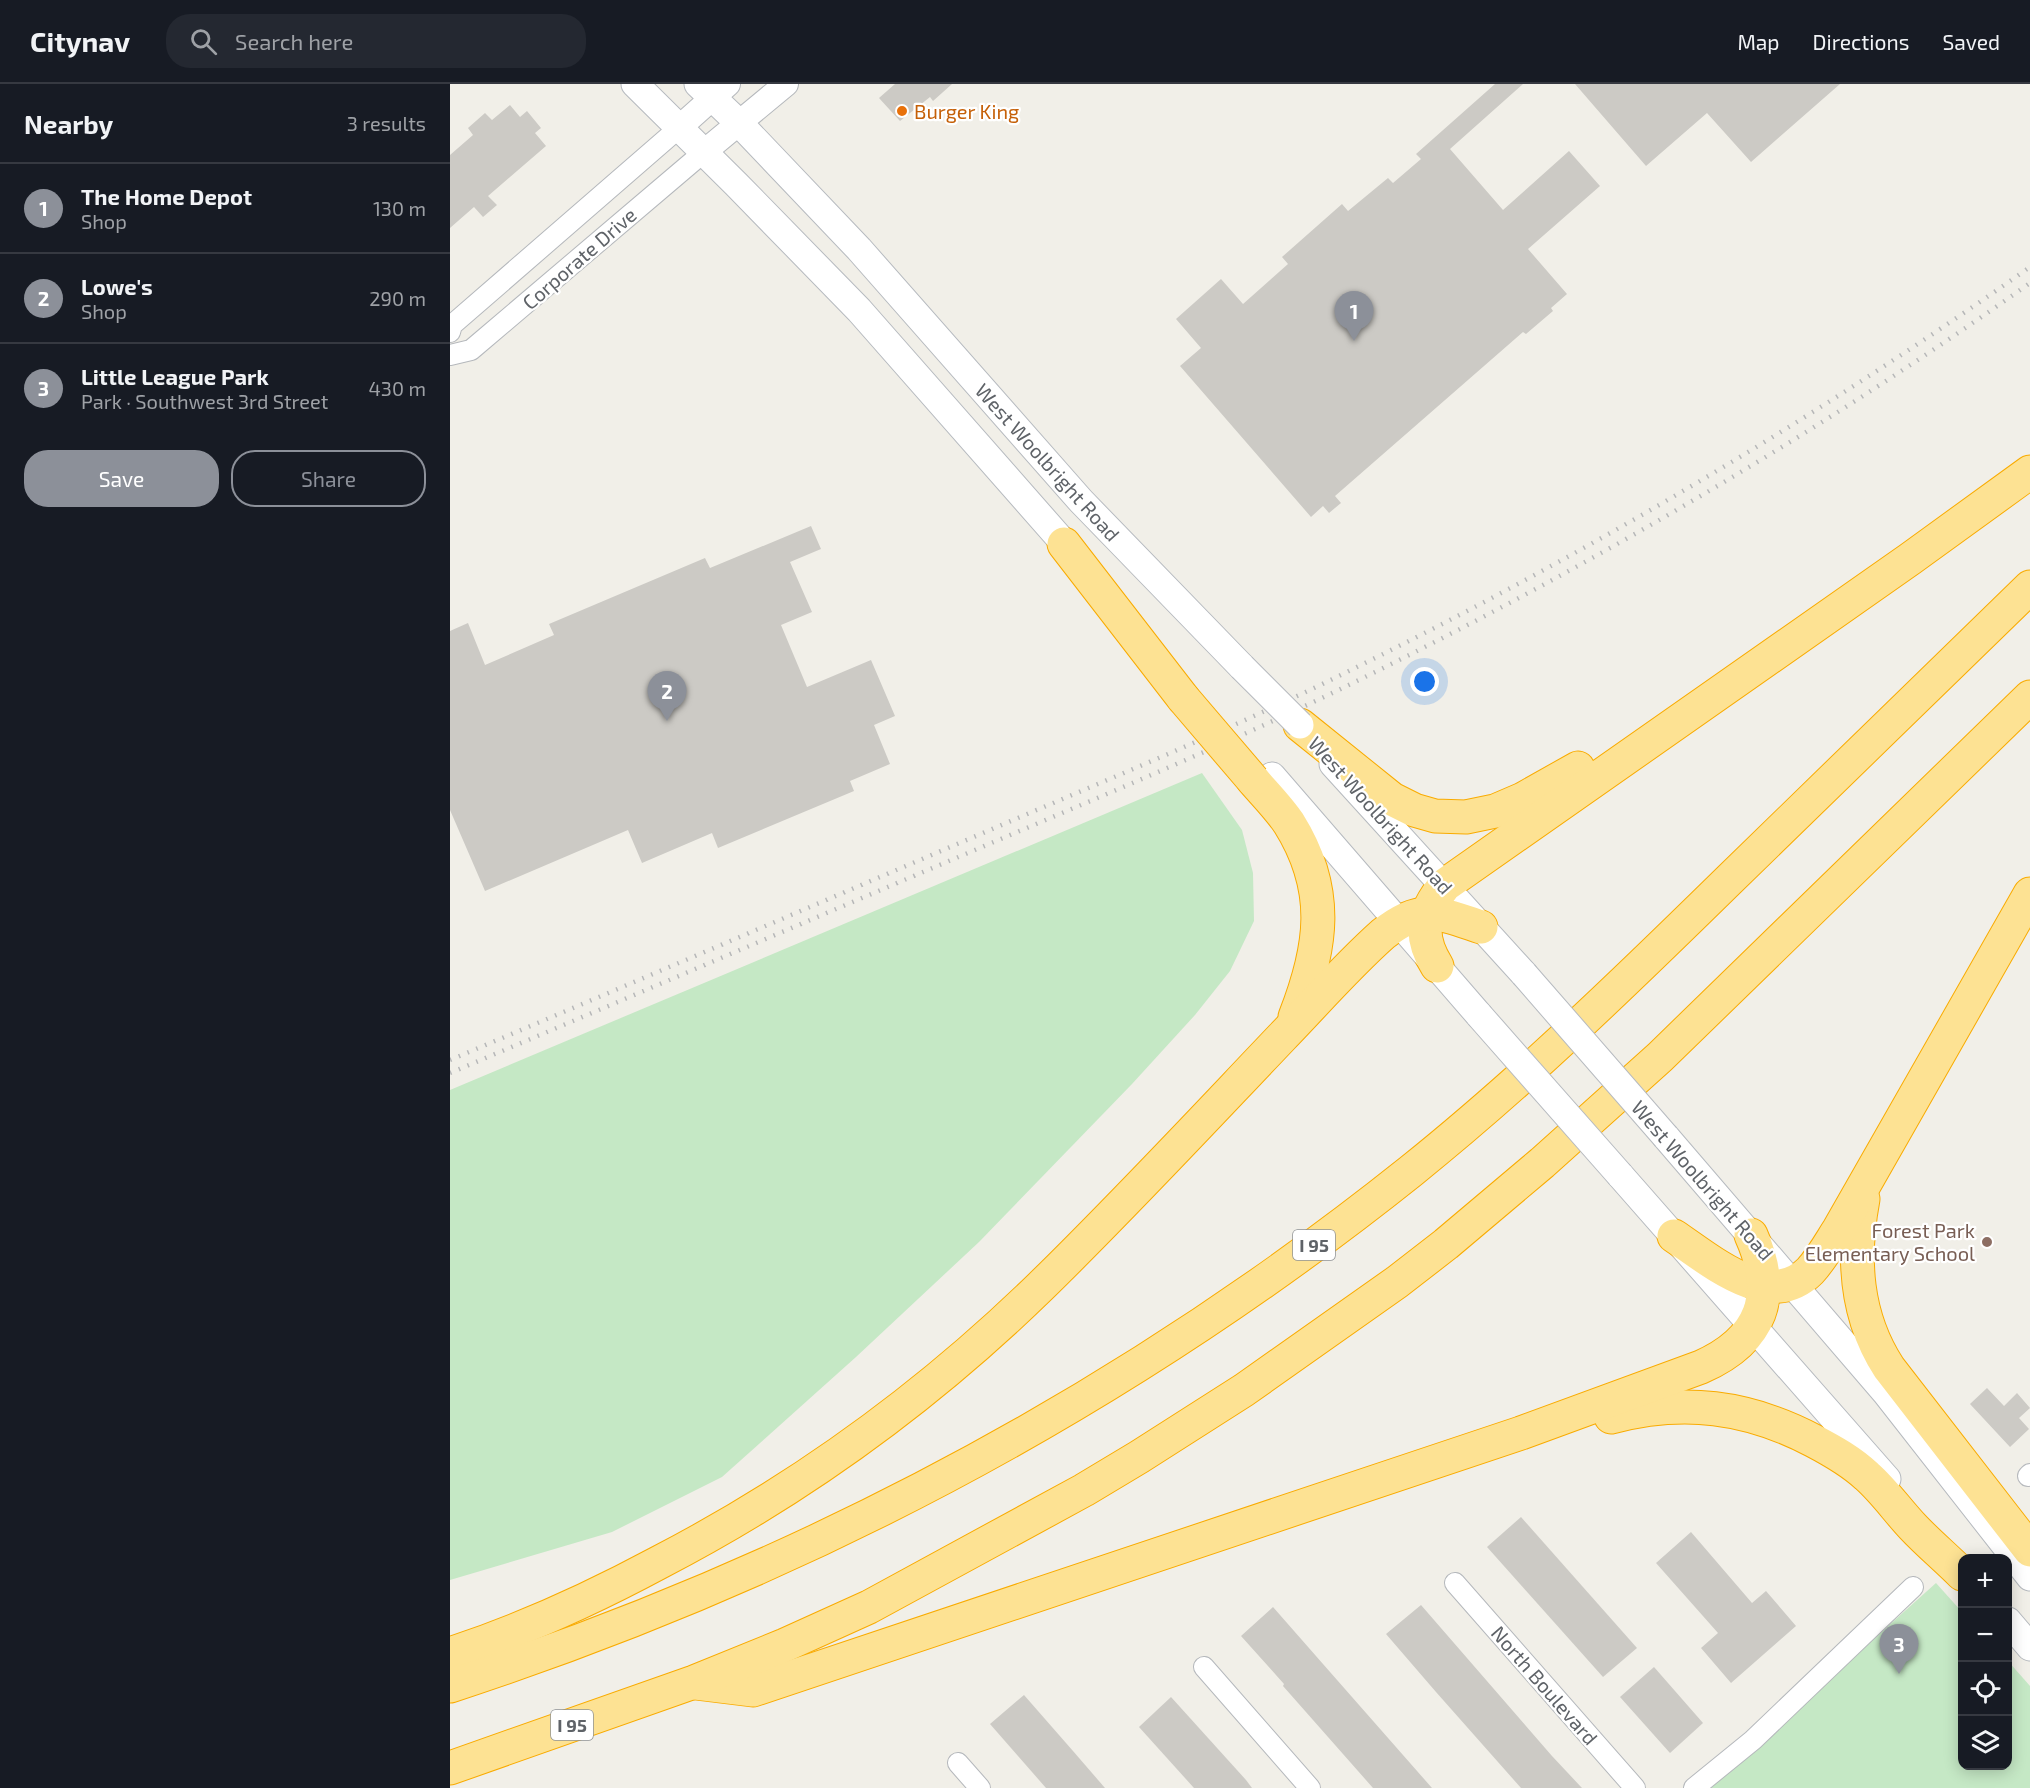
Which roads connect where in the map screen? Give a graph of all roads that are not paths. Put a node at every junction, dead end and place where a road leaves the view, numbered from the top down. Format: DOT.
graph roads {
  1 [pos="636,84"];
  2 [pos="786,84"];
  3 [pos="713,88"];
  4 [pos="739,123"];
  5 [pos="680,127"];
  6 [pos="704,152"];
  7 [pos="450,332"];
  8 [pos="450,355"];
  9 [pos="2030,472"];
  10 [pos="1064,544"];
  11 [pos="2030,586"];
  12 [pos="1720,692"];
  13 [pos="2030,697"];
  14 [pos="1300,725"];
  15 [pos="1324,748"];
  16 [pos="1260,776"];
  17 [pos="1444,885"];
  18 [pos="2030,894"];
  19 [pos="1413,918"];
  20 [pos="1482,927"];
  21 [pos="1437,966"];
  22 [pos="1290,1030"];
  23 [pos="1866,1181"];
  24 [pos="1751,1235"];
  25 [pos="1674,1236"];
  26 [pos="1779,1284"];
  27 [pos="1752,1326"];
  28 [pos="1521,1433"];
  29 [pos="2030,1550"];
  30 [pos="1958,1563"];
  31 [pos="1958,1570"];
  32 [pos="2030,1577"];
  33 [pos="1455,1583"];
  34 [pos="1913,1587"];
  35 [pos="2012,1627"];
  36 [pos="2030,1647"];
  37 [pos="450,1654"];
  38 [pos="1204,1667"];
  39 [pos="694,1682"];
  40 [pos="450,1686"];
  41 [pos="958,1763"];
  42 [pos="450,1768"];
  43 [pos="980,1788"];
  44 [pos="1310,1788"];
  45 [pos="1635,1788"];
  46 [pos="1694,1788"];
  1 -- 5 [label="main road, West Woolbright Road"];
  2 -- 4 [label="street"];
  3 -- 4 [label="main road, West Woolbright Road"];
  3 -- 5 [label="street"];
  4 -- 6 [label="street"];
  4 -- 14 [label="main road, West Woolbright Road, bridge"];
  5 -- 6 [label="main road, West Woolbright Road"];
  5 -- 7 [label="street, Corporate Drive"];
  6 -- 8 [label="street, Corporate Drive"];
  6 -- 10 [label="main road, West Woolbright Road"];
  9 -- 12 [label="highway"];
  10 -- 16 [label="highway, bridge"];
  11 -- 40 [label="highway, I 95"];
  12 -- 15 [label="highway"];
  12 -- 17 [label="highway"];
  13 -- 39 [label="highway, I 95"];
  14 -- 15 [label="highway"];
  15 -- 17 [label="main road, West Woolbright Road"];
  16 -- 19 [label="main road"];
  16 -- 22 [label="highway"];
  17 -- 19 [label="highway"];
  17 -- 20 [label="main road, West Woolbright Road"];
  18 -- 23 [label="highway"];
  19 -- 20 [label="highway"];
  19 -- 21 [label="highway"];
  19 -- 22 [label="highway"];
  20 -- 24 [label="main road, West Woolbright Road, bridge"];
  21 -- 25 [label="main road, bridge"];
  22 -- 37 [label="highway"];
  23 -- 26 [label="highway"];
  23 -- 29 [label="highway"];
  24 -- 26 [label="highway"];
  25 -- 26 [label="highway"];
  25 -- 27 [label="main road"];
  26 -- 27 [label="highway"];
  26 -- 32 [label="main road"];
  27 -- 28 [label="highway"];
  27 -- 30 [label="main road"];
  28 -- 31 [label="highway"];
  28 -- 39 [label="highway"];
  33 -- 45 [label="street, North Boulevard"];
  34 -- 46 [label="street"];
  35 -- 36 [label="main road"];
  38 -- 44 [label="street"];
  39 -- 42 [label="highway, I 95"];
  41 -- 43 [label="street"];
}
